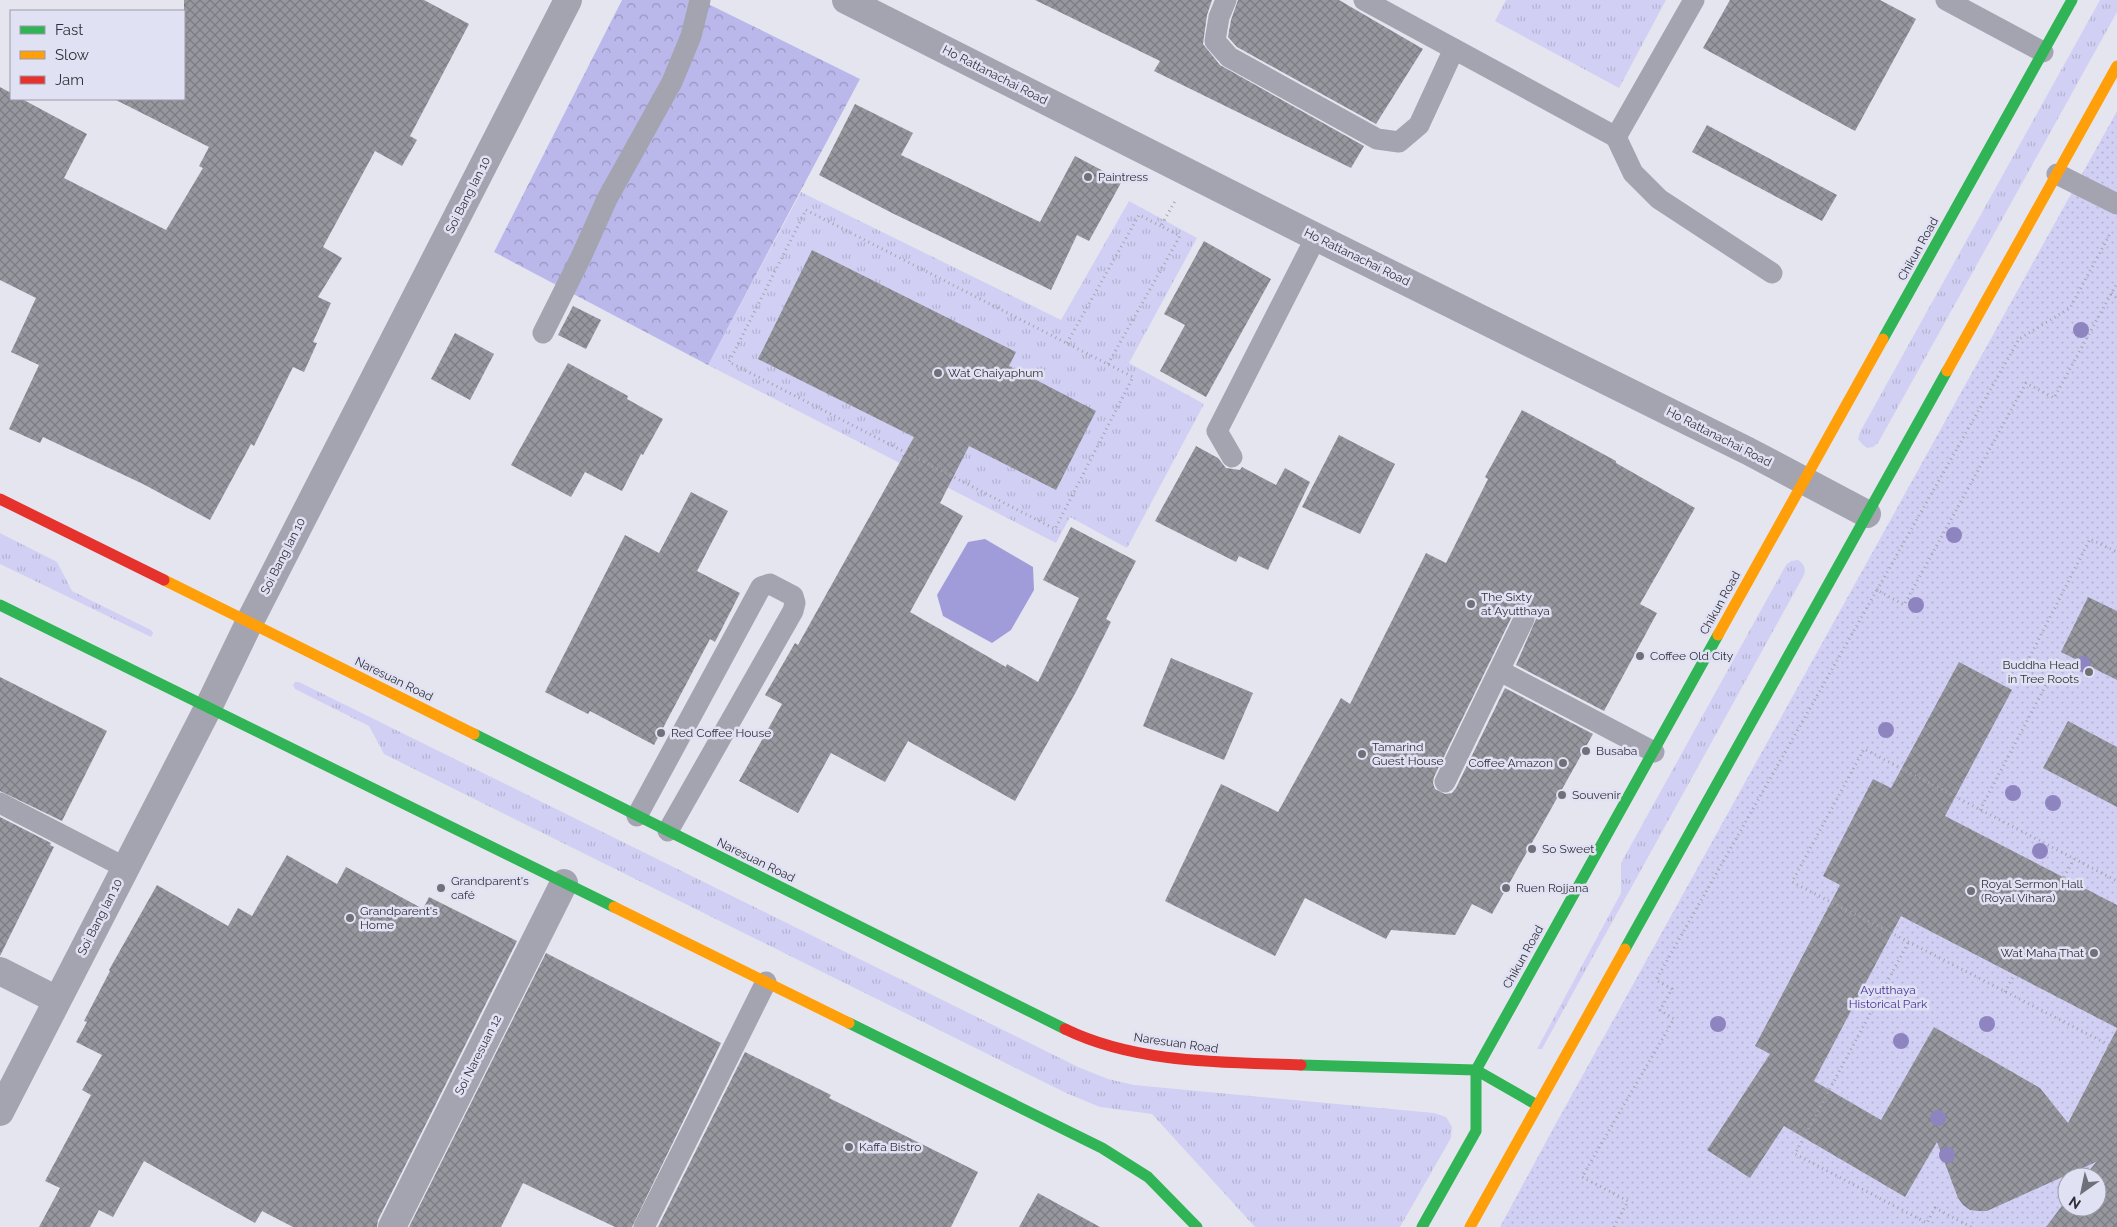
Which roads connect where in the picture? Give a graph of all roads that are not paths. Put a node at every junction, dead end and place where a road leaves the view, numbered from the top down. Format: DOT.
graph roads {
  1 [pos="568,0"];
  2 [pos="700,0"];
  3 [pos="846,0"];
  4 [pos="1226,0"];
  5 [pos="1364,0"];
  6 [pos="1694,0"];
  7 [pos="1946,0"];
  8 [pos="2072,0"];
  9 [pos="1454,49"];
  10 [pos="2043,52"];
  11 [pos="2117,66"];
  12 [pos="1616,138"];
  13 [pos="2057,174"];
  14 [pos="2117,204"];
  15 [pos="1316,237"];
  16 [pos="1772,273"];
  17 [pos="543,333"];
  18 [pos="1232,457"];
  19 [pos="1805,480"];
  20 [pos="0,499"];
  21 [pos="1867,514"];
  22 [pos="0,604"];
  23 [pos="1524,620"];
  24 [pos="249,623"];
  25 [pos="1500,671"];
  26 [pos="208,708"];
  27 [pos="1654,752"];
  28 [pos="1445,782"];
  29 [pos="0,803"];
  30 [pos="637,816"];
  31 [pos="668,831"];
  32 [pos="126,868"];
  33 [pos="564,883"];
  34 [pos="0,971"];
  35 [pos="766,982"];
  36 [pos="57,1000"];
  37 [pos="1476,1070"];
  38 [pos="1537,1106"];
  39 [pos="0,1112"];
  40 [pos="1424,1226"];
  41 [pos="392,1227"];
  42 [pos="644,1227"];
  43 [pos="1197,1227"];
  44 [pos="1470,1227"];
  1 -- 24 [label="street, Soi Bang Ian 10"];
  2 -- 17 [label="lane"];
  3 -- 15 [label="street, Ho Rattanachai Road"];
  4 -- 9 [label="lane"];
  5 -- 9 [label="lane"];
  6 -- 12 [label="lane"];
  7 -- 10 [label="lane"];
  8 -- 10 [label="street, Chikun Road"];
  9 -- 12 [label="lane"];
  10 -- 19 [label="street, Chikun Road"];
  11 -- 13 [label="street"];
  12 -- 16 [label="lane"];
  13 -- 14 [label="lane"];
  13 -- 21 [label="street"];
  15 -- 18 [label="lane"];
  15 -- 19 [label="street, Ho Rattanachai Road"];
  19 -- 21 [label="street, Ho Rattanachai Road"];
  19 -- 27 [label="street, Chikun Road"];
  20 -- 24 [label="street, Naresuan Road"];
  21 -- 38 [label="street"];
  22 -- 26 [label="street"];
  23 -- 25 [label="lane"];
  24 -- 26 [label="street, Soi Bang Ian 10"];
  24 -- 30 [label="street, Naresuan Road"];
  25 -- 27 [label="lane"];
  25 -- 28 [label="lane"];
  26 -- 32 [label="street, Soi Bang Ian 10"];
  26 -- 33 [label="street"];
  27 -- 37 [label="street, Chikun Road"];
  29 -- 32 [label="lane"];
  30 -- 31 [label="street, Naresuan Road"];
  30 -- 31 [label="lane"];
  31 -- 37 [label="street, Naresuan Road"];
  32 -- 36 [label="street, Soi Bang Ian 10"];
  33 -- 35 [label="street"];
  33 -- 41 [label="street, Soi Naresuan 12"];
  34 -- 36 [label="street"];
  35 -- 42 [label="lane"];
  35 -- 43 [label="street"];
  36 -- 39 [label="street, Soi Bang Ian 10"];
  37 -- 38 [label="street, Naresuan Road"];
  37 -- 40 [label="street, Chikun Road"];
  38 -- 44 [label="street"];
}
